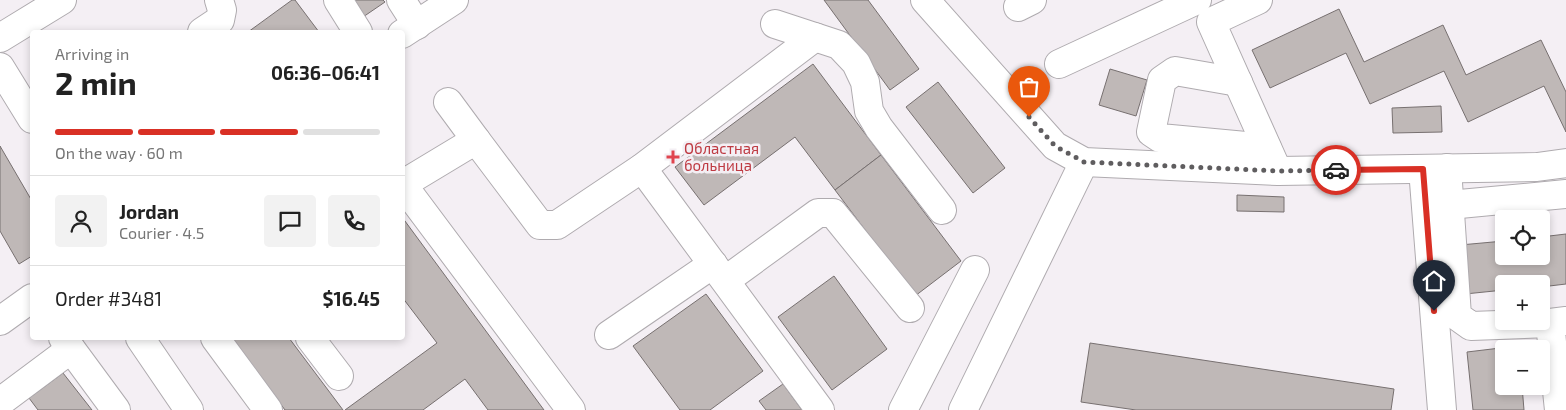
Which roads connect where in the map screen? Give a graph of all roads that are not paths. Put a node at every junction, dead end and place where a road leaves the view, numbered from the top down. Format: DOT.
graph roads {
  1 [pos="62,0"];
  2 [pos="219,0"];
  3 [pos="338,0"];
  4 [pos="401,0"];
  5 [pos="454,0"];
  6 [pos="925,0"];
  7 [pos="1197,0"];
  8 [pos="1258,0"];
  9 [pos="775,24"];
  10 [pos="205,30"];
  11 [pos="357,30"];
  12 [pos="410,30"];
  13 [pos="0,38"];
  14 [pos="816,38"];
  15 [pos="1059,64"];
  16 [pos="0,67"];
  17 [pos="1238,82"];
  18 [pos="448,102"];
  19 [pos="30,117"];
  20 [pos="476,140"];
  21 [pos="1273,160"];
  22 [pos="1084,162"];
  23 [pos="1566,163"];
  24 [pos="642,168"];
  25 [pos="1435,168"];
  26 [pos="405,183"];
  27 [pos="405,187"];
  28 [pos="1566,194"];
  29 [pos="1449,205"];
  30 [pos="942,210"];
  31 [pos="975,270"];
  32 [pos="719,272"];
  33 [pos="30,300"];
  34 [pos="910,308"];
  35 [pos="0,322"];
  36 [pos="1558,322"];
  37 [pos="609,335"];
  38 [pos="141,340"];
  39 [pos="216,340"];
  40 [pos="312,340"];
  41 [pos="67,343"];
  42 [pos="339,376"];
  43 [pos="15,401"];
  44 [pos="116,410"];
  45 [pos="189,410"];
  46 [pos="268,410"];
  47 [pos="571,410"];
  48 [pos="820,410"];
  49 [pos="903,410"];
  50 [pos="963,410"];
  51 [pos="1442,410"];
  52 [pos="1559,410"];
  1 -- 13 [label="street"];
  2 -- 10 [label="street"];
  3 -- 11 [label="street"];
  4 -- 12 [label="street"];
  5 -- 12 [label="street"];
  6 -- 22 [label="street"];
  7 -- 15 [label="street"];
  8 -- 17 [label="street"];
  9 -- 14 [label="street"];
  14 -- 24 [label="street"];
  14 -- 30 [label="street"];
  16 -- 19 [label="street"];
  17 -- 21 [label="street"];
  17 -- 21 [label="street"];
  18 -- 20 [label="street"];
  20 -- 24 [label="street"];
  20 -- 26 [label="street"];
  21 -- 22 [label="street"];
  21 -- 25 [label="street"];
  22 -- 50 [label="street"];
  23 -- 25 [label="street"];
  24 -- 32 [label="street"];
  25 -- 29 [label="street"];
  25 -- 51 [label="street"];
  27 -- 47 [label="street"];
  28 -- 29 [label="street"];
  29 -- 36 [label="street"];
  31 -- 49 [label="street"];
  32 -- 34 [label="street"];
  32 -- 37 [label="street"];
  32 -- 48 [label="street"];
  33 -- 35 [label="street"];
  36 -- 52 [label="street"];
  38 -- 45 [label="street"];
  39 -- 46 [label="street"];
  40 -- 42 [label="street"];
  41 -- 43 [label="street"];
  41 -- 44 [label="street"];
}
